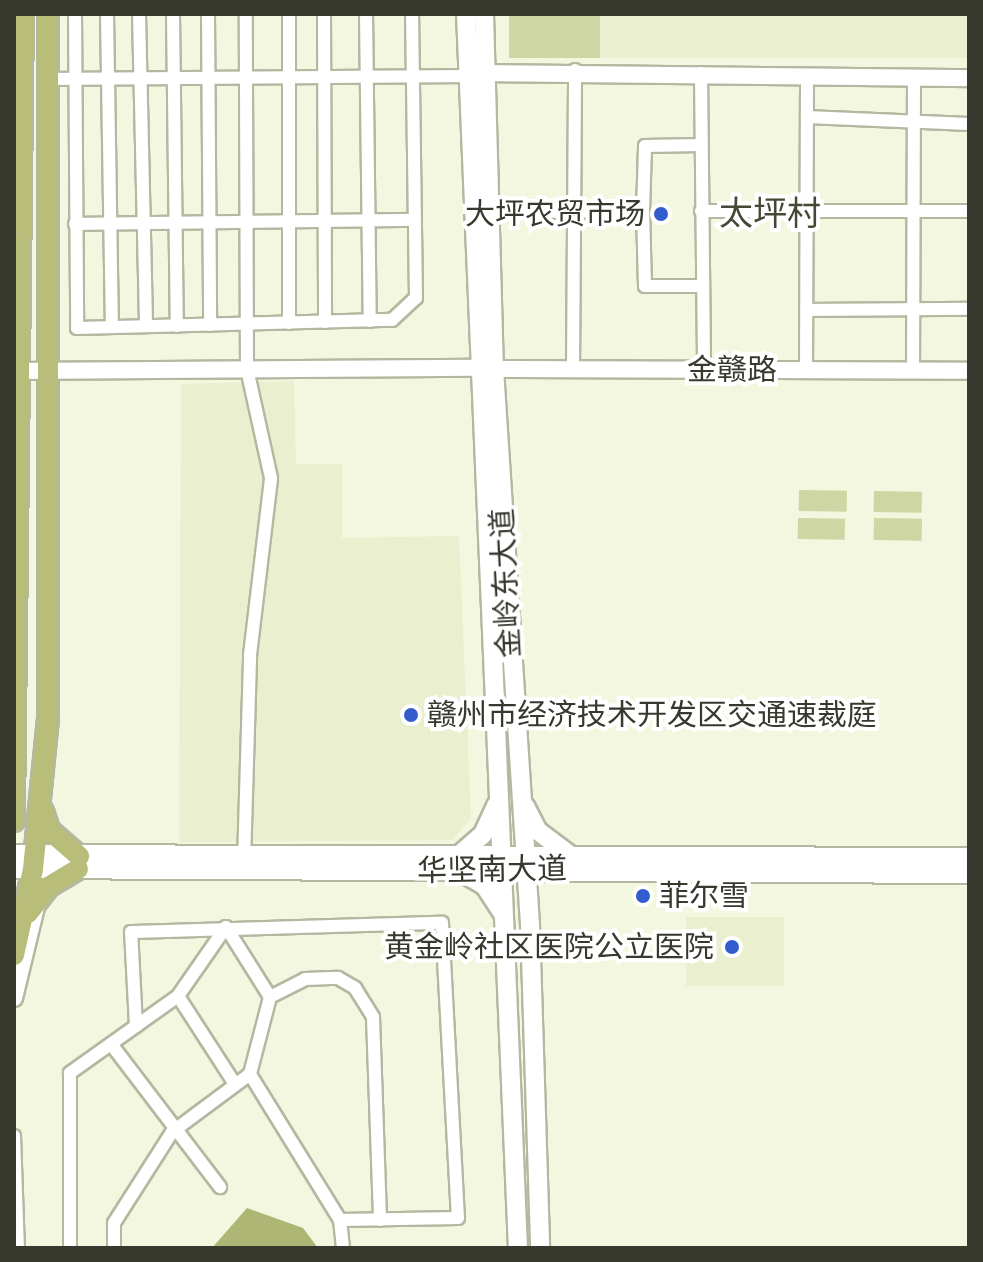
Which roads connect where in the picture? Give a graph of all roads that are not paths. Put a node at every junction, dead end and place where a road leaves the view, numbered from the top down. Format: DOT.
graph roads {
  1 [pos="23,14"];
  2 [pos="48,14"];
  3 [pos="75,14"];
  4 [pos="107,14"];
  5 [pos="139,14"];
  6 [pos="173,14"];
  7 [pos="208,14"];
  8 [pos="246,14"];
  9 [pos="289,14"];
  10 [pos="324,14"];
  11 [pos="366,14"];
  12 [pos="412,14"];
  13 [pos="466,14"];
  14 [pos="484,14"];
  15 [pos="575,70"];
  16 [pos="486,73"];
  17 [pos="701,73"];
  18 [pos="19,75"];
  19 [pos="467,76"];
  20 [pos="807,76"];
  21 [pos="413,78"];
  22 [pos="914,78"];
  23 [pos="969,78"];
  24 [pos="48,79"];
  25 [pos="245,79"];
  26 [pos="289,79"];
  27 [pos="324,79"];
  28 [pos="367,79"];
  29 [pos="174,80"];
  30 [pos="209,80"];
  31 [pos="75,81"];
  32 [pos="108,81"];
  33 [pos="141,81"];
  34 [pos="807,117"];
  35 [pos="914,121"];
  36 [pos="969,124"];
  37 [pos="701,145"];
  38 [pos="574,211"];
  39 [pos="643,211"];
  40 [pos="701,211"];
  41 [pos="807,211"];
  42 [pos="914,211"];
  43 [pos="969,211"];
  44 [pos="488,212"];
  45 [pos="414,220"];
  46 [pos="247,221"];
  47 [pos="289,221"];
  48 [pos="324,221"];
  49 [pos="369,221"];
  50 [pos="144,223"];
  51 [pos="176,223"];
  52 [pos="210,223"];
  53 [pos="75,224"];
  54 [pos="111,224"];
  55 [pos="700,286"];
  56 [pos="913,309"];
  57 [pos="969,309"];
  58 [pos="807,310"];
  59 [pos="370,321"];
  60 [pos="325,322"];
  61 [pos="289,323"];
  62 [pos="247,324"];
  63 [pos="210,325"];
  64 [pos="146,326"];
  65 [pos="177,326"];
  66 [pos="112,327"];
  67 [pos="486,368"];
  68 [pos="247,369"];
  69 [pos="573,370"];
  70 [pos="704,370"];
  71 [pos="18,371"];
  72 [pos="806,371"];
  73 [pos="913,371"];
  74 [pos="969,371"];
  75 [pos="53,372"];
  76 [pos="18,584"];
  77 [pos="502,637"];
  78 [pos="500,794"];
  79 [pos="520,794"];
  80 [pos="41,799"];
  81 [pos="15,800"];
  82 [pos="14,821"];
  83 [pos="14,854"];
  84 [pos="969,857"];
  85 [pos="78,862"];
  86 [pos="525,862"];
  87 [pos="570,862"];
  88 [pos="458,863"];
  89 [pos="503,863"];
  90 [pos="27,864"];
  91 [pos="244,864"];
  92 [pos="969,874"];
  93 [pos="38,897"];
  94 [pos="506,924"];
  95 [pos="530,924"];
  96 [pos="226,927"];
  97 [pos="21,928"];
  98 [pos="14,955"];
  99 [pos="178,996"];
  100 [pos="270,997"];
  101 [pos="14,998"];
  102 [pos="136,1026"];
  103 [pos="111,1044"];
  104 [pos="250,1074"];
  105 [pos="235,1084"];
  106 [pos="172,1132"];
  107 [pos="14,1136"];
  108 [pos="220,1187"];
  109 [pos="340,1220"];
  110 [pos="380,1220"];
  111 [pos="18,1248"];
  112 [pos="70,1248"];
  113 [pos="114,1248"];
  114 [pos="343,1248"];
  115 [pos="518,1248"];
  116 [pos="540,1248"];
  1 -- 18 [label="main road"];
  2 -- 24 [label="main road"];
  3 -- 31 [label="street"];
  4 -- 32 [label="street"];
  5 -- 33 [label="street"];
  6 -- 29 [label="street"];
  7 -- 30 [label="street"];
  8 -- 25 [label="street"];
  9 -- 26 [label="street"];
  10 -- 27 [label="street"];
  11 -- 28 [label="street"];
  12 -- 21 [label="street"];
  13 -- 19 [label="main road, 金岭东大道"];
  14 -- 16 [label="main road, 金岭东大道"];
  15 -- 16 [label="street"];
  15 -- 17 [label="street"];
  15 -- 38 [label="street"];
  16 -- 44 [label="main road, 金岭东大道"];
  17 -- 20 [label="street"];
  17 -- 37 [label="street"];
  18 -- 71 [label="main road"];
  19 -- 21 [label="street"];
  19 -- 67 [label="main road, 金岭东大道"];
  20 -- 22 [label="street"];
  20 -- 34 [label="street"];
  21 -- 28 [label="street"];
  21 -- 45 [label="street"];
  22 -- 23 [label="street"];
  22 -- 35 [label="street"];
  24 -- 31 [label="street"];
  24 -- 75 [label="main road"];
  25 -- 26 [label="street"];
  25 -- 30 [label="street"];
  25 -- 46 [label="street"];
  26 -- 27 [label="street"];
  26 -- 47 [label="street"];
  27 -- 28 [label="street"];
  27 -- 48 [label="street"];
  28 -- 49 [label="street"];
  29 -- 30 [label="street"];
  29 -- 33 [label="street"];
  29 -- 51 [label="street"];
  30 -- 52 [label="street"];
  31 -- 32 [label="street"];
  31 -- 53 [label="street"];
  32 -- 33 [label="street"];
  32 -- 54 [label="street"];
  33 -- 50 [label="street"];
  34 -- 35 [label="street"];
  34 -- 41 [label="street"];
  35 -- 36 [label="street"];
  35 -- 42 [label="street"];
  37 -- 39 [label="street"];
  37 -- 40 [label="street"];
  38 -- 39 [label="street"];
  38 -- 44 [label="street"];
  38 -- 69 [label="street"];
  39 -- 55 [label="street"];
  40 -- 41 [label="street"];
  40 -- 55 [label="street"];
  41 -- 42 [label="street"];
  41 -- 58 [label="street"];
  42 -- 43 [label="street"];
  42 -- 56 [label="street"];
  44 -- 67 [label="main road, 金岭东大道"];
  45 -- 49 [label="street"];
  45 -- 59 [label="street"];
  46 -- 47 [label="street"];
  46 -- 52 [label="street"];
  46 -- 62 [label="street"];
  47 -- 48 [label="street"];
  47 -- 61 [label="street"];
  48 -- 49 [label="street"];
  48 -- 60 [label="street"];
  49 -- 59 [label="street"];
  50 -- 51 [label="street"];
  50 -- 54 [label="street"];
  50 -- 64 [label="street"];
  51 -- 52 [label="street"];
  51 -- 65 [label="street"];
  52 -- 63 [label="street"];
  53 -- 54 [label="street"];
  53 -- 66 [label="street"];
  54 -- 66 [label="street"];
  55 -- 70 [label="street"];
  56 -- 57 [label="street"];
  56 -- 58 [label="street"];
  56 -- 73 [label="street"];
  58 -- 72 [label="street"];
  59 -- 60 [label="street"];
  60 -- 61 [label="street"];
  61 -- 62 [label="street"];
  62 -- 63 [label="street"];
  62 -- 68 [label="street"];
  63 -- 65 [label="street"];
  64 -- 65 [label="street"];
  64 -- 66 [label="street"];
  67 -- 68 [label="street, 金赣路"];
  67 -- 69 [label="street, 金赣路"];
  67 -- 77 [label="main road, 金岭东大道"];
  68 -- 75 [label="street, 金赣路"];
  68 -- 91 [label="street"];
  69 -- 70 [label="street, 金赣路"];
  70 -- 72 [label="street, 金赣路"];
  71 -- 75 [label="street, 金赣路"];
  71 -- 76 [label="main road"];
  72 -- 73 [label="street, 金赣路"];
  73 -- 74 [label="street, 金赣路"];
  75 -- 80 [label="main road"];
  76 -- 81 [label="main road"];
  77 -- 78 [label="main road, 金岭东大道"];
  77 -- 79 [label="main road, 金岭东大道"];
  78 -- 88 [label="main road"];
  78 -- 89 [label="main road, 金岭东大道"];
  79 -- 86 [label="main road, 金岭东大道"];
  79 -- 87 [label="main road"];
  80 -- 85 [label="main road"];
  80 -- 90 [label="main road"];
  81 -- 82 [label="main road"];
  83 -- 90 [label="main road, 华坚南大道"];
  84 -- 87 [label="main road, 华坚南大道"];
  85 -- 90 [label="main road, 华坚南大道"];
  85 -- 91 [label="main road, 华坚南大道"];
  85 -- 93 [label="main road"];
  86 -- 87 [label="main road, 华坚南大道"];
  86 -- 89 [label="main road, 华坚南大道"];
  86 -- 95 [label="main road, 金岭东大道"];
  87 -- 92 [label="main road, 华坚南大道"];
  87 -- 95 [label="main road"];
  88 -- 89 [label="main road, 华坚南大道"];
  88 -- 91 [label="main road, 华坚南大道"];
  88 -- 94 [label="main road"];
  89 -- 94 [label="main road, 金岭东大道"];
  90 -- 93 [label="street"];
  90 -- 97 [label="main road"];
  93 -- 97 [label="main road"];
  93 -- 101 [label="street"];
  94 -- 115 [label="main road, 金岭东大道"];
  95 -- 116 [label="main road, 金岭东大道"];
  96 -- 99 [label="street"];
  96 -- 100 [label="street"];
  96 -- 102 [label="street"];
  96 -- 110 [label="street"];
  97 -- 98 [label="main road"];
  99 -- 102 [label="street"];
  99 -- 105 [label="street"];
  100 -- 104 [label="street"];
  100 -- 110 [label="street"];
  102 -- 103 [label="street"];
  103 -- 106 [label="street"];
  103 -- 112 [label="street"];
  104 -- 105 [label="street"];
  104 -- 109 [label="street"];
  105 -- 106 [label="street"];
  106 -- 108 [label="street"];
  106 -- 113 [label="street"];
  107 -- 111 [label="street"];
  109 -- 110 [label="street"];
  109 -- 114 [label="street"];
}
